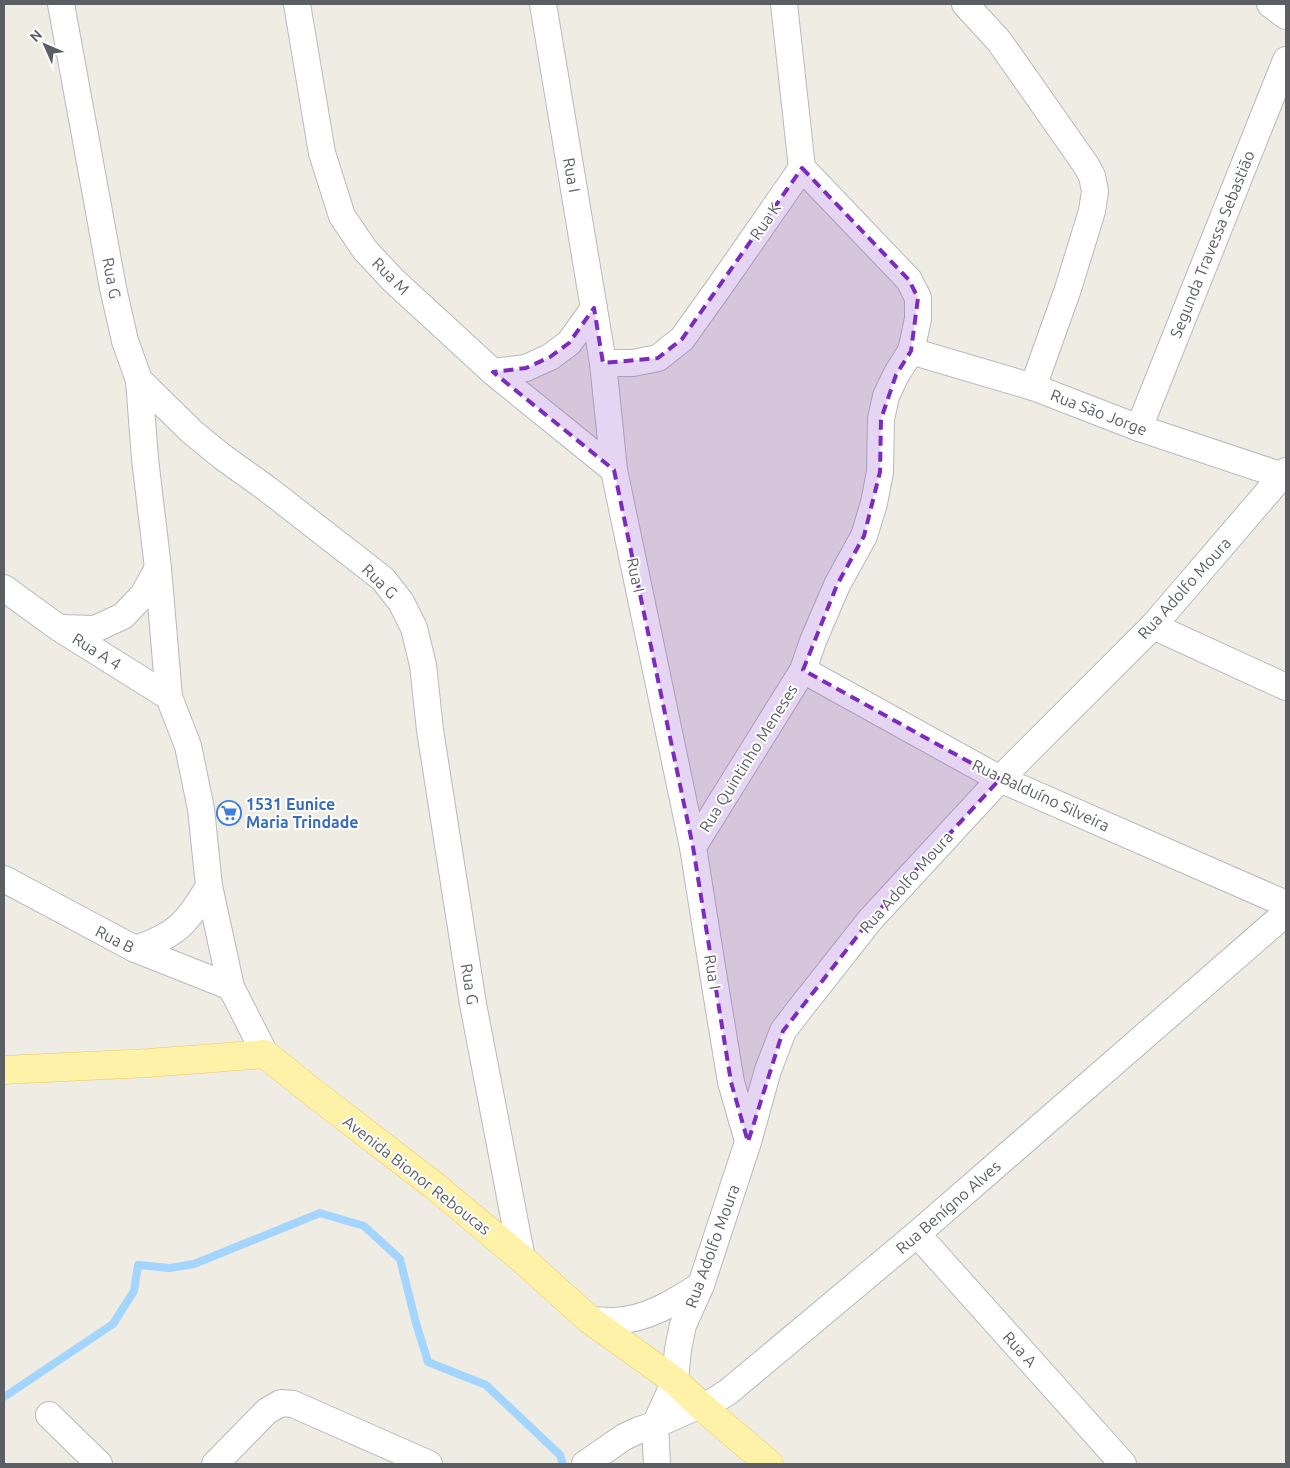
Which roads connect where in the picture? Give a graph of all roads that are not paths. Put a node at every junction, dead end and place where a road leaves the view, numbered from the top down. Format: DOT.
graph roads {
  1 [pos="61,4"];
  2 [pos="297,4"];
  3 [pos="543,4"];
  4 [pos="784,4"];
  5 [pos="965,4"];
  6 [pos="1270,4"];
  7 [pos="1286,16"];
  8 [pos="1286,60"];
  9 [pos="802,168"];
  10 [pos="594,308"];
  11 [pos="911,351"];
  12 [pos="603,363"];
  13 [pos="493,372"];
  14 [pos="139,380"];
  15 [pos="1033,387"];
  16 [pos="1139,428"];
  17 [pos="614,470"];
  18 [pos="1285,474"];
  19 [pos="158,568"];
  20 [pos="4,588"];
  21 [pos="1153,626"];
  22 [pos="59,628"];
  23 [pos="803,670"];
  24 [pos="1286,687"];
  25 [pos="169,697"];
  26 [pos="1000,779"];
  27 [pos="694,846"];
  28 [pos="4,879"];
  29 [pos="209,886"];
  30 [pos="1286,904"];
  31 [pos="1286,913"];
  32 [pos="135,949"];
  33 [pos="231,987"];
  34 [pos="265,1054"];
  35 [pos="4,1070"];
  36 [pos="748,1142"];
  37 [pos="917,1234"];
  38 [pos="522,1259"];
  39 [pos="701,1285"];
  40 [pos="590,1320"];
  41 [pos="675,1381"];
  42 [pos="700,1405"];
  43 [pos="49,1415"];
  44 [pos="655,1425"];
  45 [pos="99,1464"];
  46 [pos="214,1464"];
  47 [pos="429,1464"];
  48 [pos="585,1464"];
  49 [pos="657,1464"];
  50 [pos="769,1464"];
  51 [pos="1123,1464"];
  1 -- 14 [label="street, Rua G"];
  2 -- 13 [label="street, Rua M"];
  3 -- 10 [label="street, Rua I"];
  4 -- 9 [label="street"];
  5 -- 15 [label="street"];
  6 -- 7 [label="street"];
  8 -- 16 [label="street, Segunda Travessa Sebastião"];
  9 -- 11 [label="street, Rua Quintinho Meneses"];
  9 -- 12 [label="street, Rua K"];
  10 -- 12 [label="street, Rua I"];
  10 -- 13 [label="street"];
  11 -- 15 [label="street, Rua São Jorge"];
  11 -- 23 [label="street, Rua Quintinho Meneses"];
  12 -- 17 [label="street, Rua I"];
  13 -- 17 [label="street, Rua M"];
  14 -- 19 [label="street"];
  14 -- 38 [label="street, Rua G"];
  15 -- 16 [label="street, Rua São Jorge"];
  16 -- 18 [label="street, Rua São Jorge"];
  17 -- 27 [label="street, Rua I"];
  18 -- 21 [label="street, Rua Adolfo Moura"];
  19 -- 22 [label="street"];
  19 -- 25 [label="street"];
  20 -- 22 [label="street, Rua A 4"];
  21 -- 24 [label="street"];
  21 -- 26 [label="street, Rua Adolfo Moura"];
  22 -- 25 [label="street, Rua A 4"];
  23 -- 26 [label="street, Rua Balduíno Silveira"];
  23 -- 27 [label="street, Rua Quintinho Meneses"];
  25 -- 29 [label="street"];
  26 -- 30 [label="street, Rua Balduíno Silveira"];
  26 -- 36 [label="street, Rua Adolfo Moura"];
  27 -- 36 [label="street, Rua I"];
  28 -- 32 [label="street, Rua B"];
  29 -- 32 [label="street"];
  29 -- 33 [label="street"];
  31 -- 37 [label="street, Rua Benígno Alves"];
  32 -- 33 [label="street, Rua B"];
  33 -- 34 [label="street"];
  34 -- 35 [label="main road"];
  34 -- 38 [label="main road, Avenida Bionor Reboucas"];
  36 -- 39 [label="street, Rua Adolfo Moura"];
  37 -- 42 [label="street, Rua Benígno Alves"];
  37 -- 51 [label="street, Rua A"];
  38 -- 40 [label="main road, Avenida Bionor Reboucas"];
  39 -- 40 [label="street"];
  39 -- 41 [label="street, Rua Adolfo Moura"];
  40 -- 41 [label="main road, Avenida Bionor Reboucas"];
  41 -- 42 [label="main road, Avenida Bionor Reboucas"];
  41 -- 44 [label="street, Rua Adolfo Moura"];
  42 -- 44 [label="street, Rua Benígno Alves"];
  42 -- 50 [label="main road, Avenida Bionor Reboucas"];
  43 -- 45 [label="street"];
  44 -- 48 [label="street, Rua Benígno Alves"];
  44 -- 49 [label="street"];
  46 -- 47 [label="street"];
}
